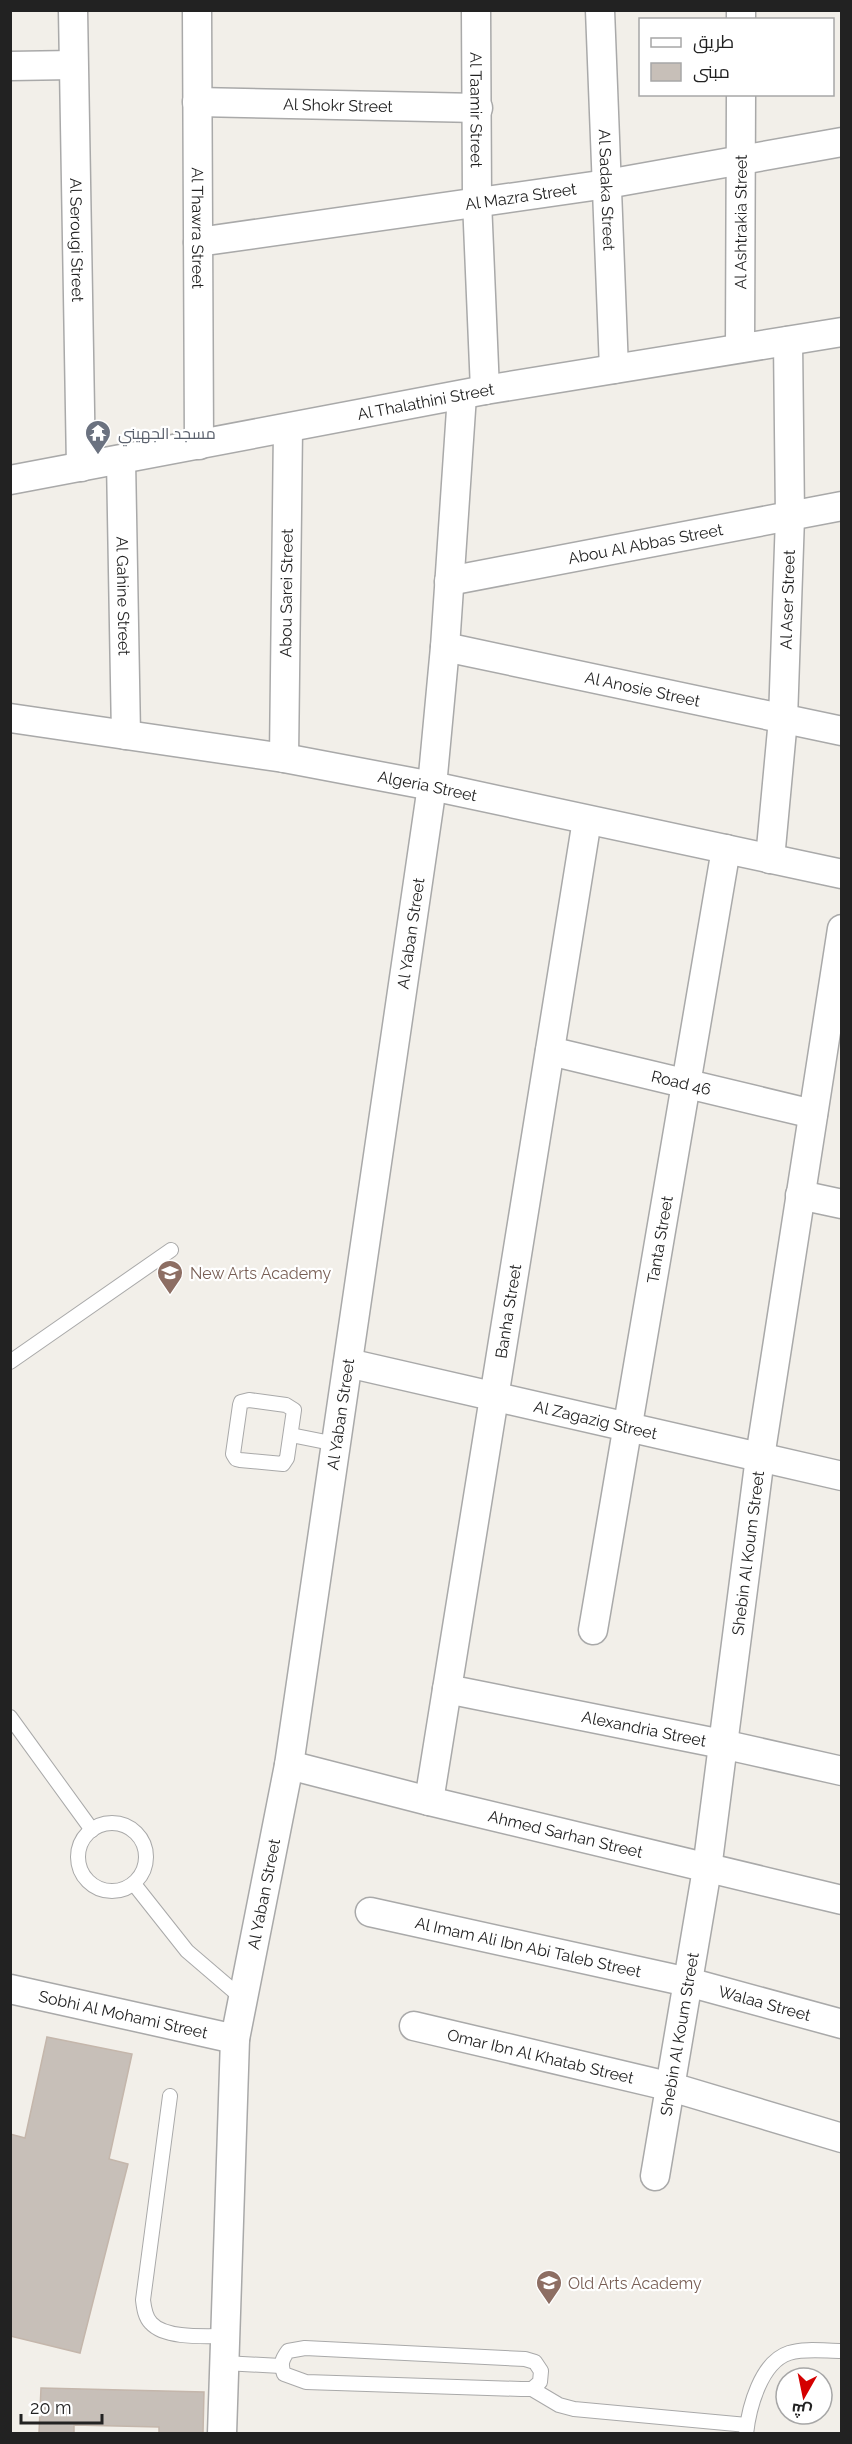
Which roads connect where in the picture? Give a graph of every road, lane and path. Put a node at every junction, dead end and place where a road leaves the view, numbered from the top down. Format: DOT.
graph roads {
  1 [pos="73,10"];
  2 [pos="196,10"];
  3 [pos="476,10"];
  4 [pos="600,10"];
  5 [pos="73,65"];
  6 [pos="10,66"];
  7 [pos="741,96"];
  8 [pos="197,102"];
  9 [pos="478,108"];
  10 [pos="842,142"];
  11 [pos="741,161"];
  12 [pos="607,184"];
  13 [pos="477,201"];
  14 [pos="198,242"];
  15 [pos="842,332"];
  16 [pos="788,340"];
  17 [pos="740,348"];
  18 [pos="614,369"];
  19 [pos="473,392"];
  20 [pos="288,428"];
  21 [pos="199,445"];
  22 [pos="121,460"];
  23 [pos="81,467"];
  24 [pos="10,480"];
  25 [pos="842,506"];
  26 [pos="790,517"];
  27 [pos="449,581"];
  28 [pos="445,647"];
  29 [pos="10,718"];
  30 [pos="783,719"];
  31 [pos="842,731"];
  32 [pos="126,735"];
  33 [pos="284,758"];
  34 [pos="432,786"];
  35 [pos="587,820"];
  36 [pos="726,849"];
  37 [pos="770,859"];
  38 [pos="842,874"];
  39 [pos="842,929"];
  40 [pos="550,1051"];
  41 [pos="687,1084"];
  42 [pos="813,1114"];
  43 [pos="800,1195"];
  44 [pos="842,1204"];
  45 [pos="171,1250"];
  46 [pos="10,1362"];
  47 [pos="348,1363"];
  48 [pos="494,1396"];
  49 [pos="629,1427"];
  50 [pos="291,1435"];
  51 [pos="336,1444"];
  52 [pos="760,1457"];
  53 [pos="842,1476"];
  54 [pos="593,1630"];
  55 [pos="447,1689"];
  56 [pos="10,1717"];
  57 [pos="722,1744"];
  58 [pos="289,1765"];
  59 [pos="842,1771"];
  60 [pos="429,1801"];
  61 [pos="92,1830"];
  62 [pos="707,1869"];
  63 [pos="134,1884"];
  64 [pos="842,1900"];
  65 [pos="370,1912"];
  66 [pos="688,1982"];
  67 [pos="10,1989"];
  68 [pos="244,2001"];
  69 [pos="842,2024"];
  70 [pos="414,2026"];
  71 [pos="235,2039"];
  72 [pos="668,2086"];
  73 [pos="170,2096"];
  74 [pos="842,2138"];
  75 [pos="654,2176"];
  76 [pos="225,2349"];
  77 [pos="842,2351"];
  78 [pos="281,2366"];
  79 [pos="532,2389"];
  80 [pos="747,2429"];
  81 [pos="222,2433"];
  1 -- 5 [label="street, Al Serougi Street"];
  2 -- 8 [label="street, Al Thawra Street"];
  3 -- 9 [label="street, Al Taamir Street"];
  4 -- 12 [label="street, Al Sadaka Street"];
  5 -- 6 [label="street"];
  5 -- 23 [label="street, Al Serougi Street"];
  7 -- 11 [label="street, Al Ashtrakia Street"];
  8 -- 9 [label="street, Al Shokr Street"];
  8 -- 14 [label="street, Al Thawra Street"];
  9 -- 13 [label="street, Al Taamir Street"];
  10 -- 11 [label="street, Al Mazra Street"];
  11 -- 12 [label="street, Al Mazra Street"];
  11 -- 17 [label="street, Al Ashtrakia Street"];
  12 -- 13 [label="street, Al Mazra Street"];
  12 -- 18 [label="street, Al Sadaka Street"];
  13 -- 14 [label="street, Al Mazra Street"];
  13 -- 19 [label="street, Al Taamir Street"];
  14 -- 21 [label="street, Al Thawra Street"];
  15 -- 16 [label="street, Al Thalathini Street"];
  16 -- 17 [label="street, Al Thalathini Street"];
  16 -- 26 [label="street, Al Aser Street"];
  17 -- 18 [label="street, Al Thalathini Street"];
  18 -- 19 [label="street, Al Thalathini Street"];
  19 -- 20 [label="street, Al Thalathini Street"];
  19 -- 27 [label="street, Al Yaban Street"];
  20 -- 21 [label="street, Al Thalathini Street"];
  20 -- 33 [label="street, Abou Sarei Street"];
  21 -- 22 [label="street, Al Thalathini Street"];
  22 -- 23 [label="street, Al Thalathini Street"];
  22 -- 32 [label="street, Al Gahine Street"];
  23 -- 24 [label="street, Al Thalathini Street"];
  25 -- 26 [label="street, Abou Al Abbas Street"];
  26 -- 27 [label="street, Abou Al Abbas Street"];
  26 -- 30 [label="street, Al Aser Street"];
  27 -- 28 [label="street, Al Yaban Street"];
  28 -- 30 [label="street, Al Anosie Street"];
  28 -- 34 [label="street, Al Yaban Street"];
  29 -- 32 [label="street, Algeria Street"];
  30 -- 31 [label="street, Al Anosie Street"];
  30 -- 37 [label="street, Al Aser Street"];
  32 -- 33 [label="street, Algeria Street"];
  33 -- 34 [label="street, Algeria Street"];
  34 -- 35 [label="street, Algeria Street"];
  34 -- 47 [label="street, Al Yaban Street"];
  35 -- 36 [label="street, Algeria Street"];
  35 -- 40 [label="street, Banha Street"];
  36 -- 37 [label="street, Algeria Street"];
  36 -- 41 [label="street, Tanta Street"];
  37 -- 38 [label="street, Algeria Street"];
  39 -- 42 [label="street, Shebin Al Koum Street"];
  40 -- 41 [label="street, Road 46"];
  40 -- 48 [label="street, Banha Street"];
  41 -- 42 [label="street, Road 46"];
  41 -- 49 [label="street, Tanta Street"];
  42 -- 43 [label="street, Shebin Al Koum Street"];
  43 -- 44 [label="street"];
  43 -- 52 [label="street, Shebin Al Koum Street"];
  45 -- 46 [label="lane"];
  47 -- 48 [label="street, Al Zagazig Street"];
  47 -- 51 [label="street, Al Yaban Street"];
  48 -- 49 [label="street, Al Zagazig Street"];
  48 -- 55 [label="street, Banha Street"];
  49 -- 52 [label="street, Al Zagazig Street"];
  49 -- 54 [label="street, Tanta Street"];
  50 -- 50 [label="lane"];
  50 -- 51 [label="lane"];
  51 -- 58 [label="street, Al Yaban Street"];
  52 -- 53 [label="street, Al Zagazig Street"];
  52 -- 57 [label="street, Shebin Al Koum Street"];
  55 -- 57 [label="street, Alexandria Street"];
  55 -- 60 [label="street, Banha Street"];
  56 -- 61 [label="lane"];
  57 -- 59 [label="street, Alexandria Street"];
  57 -- 62 [label="street, Shebin Al Koum Street"];
  58 -- 60 [label="street, Ahmed Sarhan Street"];
  58 -- 68 [label="street, Al Yaban Street"];
  60 -- 62 [label="street, Ahmed Sarhan Street"];
  61 -- 63 [label="lane"];
  61 -- 63 [label="lane"];
  62 -- 64 [label="street, Ahmed Sarhan Street"];
  62 -- 66 [label="street, Shebin Al Koum Street"];
  63 -- 68 [label="lane"];
  65 -- 66 [label="street, Al Imam Ali Ibn Abi Taleb Street"];
  66 -- 69 [label="street, Walaa Street"];
  66 -- 72 [label="street, Shebin Al Koum Street"];
  67 -- 71 [label="street, Sobhi Al Mohami Street"];
  68 -- 71 [label="street, Al Yaban Street"];
  70 -- 72 [label="street, Omar Ibn Al Khatab Street"];
  71 -- 76 [label="street, Al Yaban Street"];
  72 -- 74 [label="street, Omar Ibn Al Khatab Street"];
  72 -- 75 [label="street, Shebin Al Koum Street"];
  73 -- 76 [label="lane"];
  76 -- 78 [label="lane"];
  76 -- 81 [label="street, Al Yaban Street"];
  77 -- 80 [label="lane"];
  78 -- 79 [label="lane"];
  78 -- 79 [label="lane"];
  79 -- 80 [label="lane"];
}
